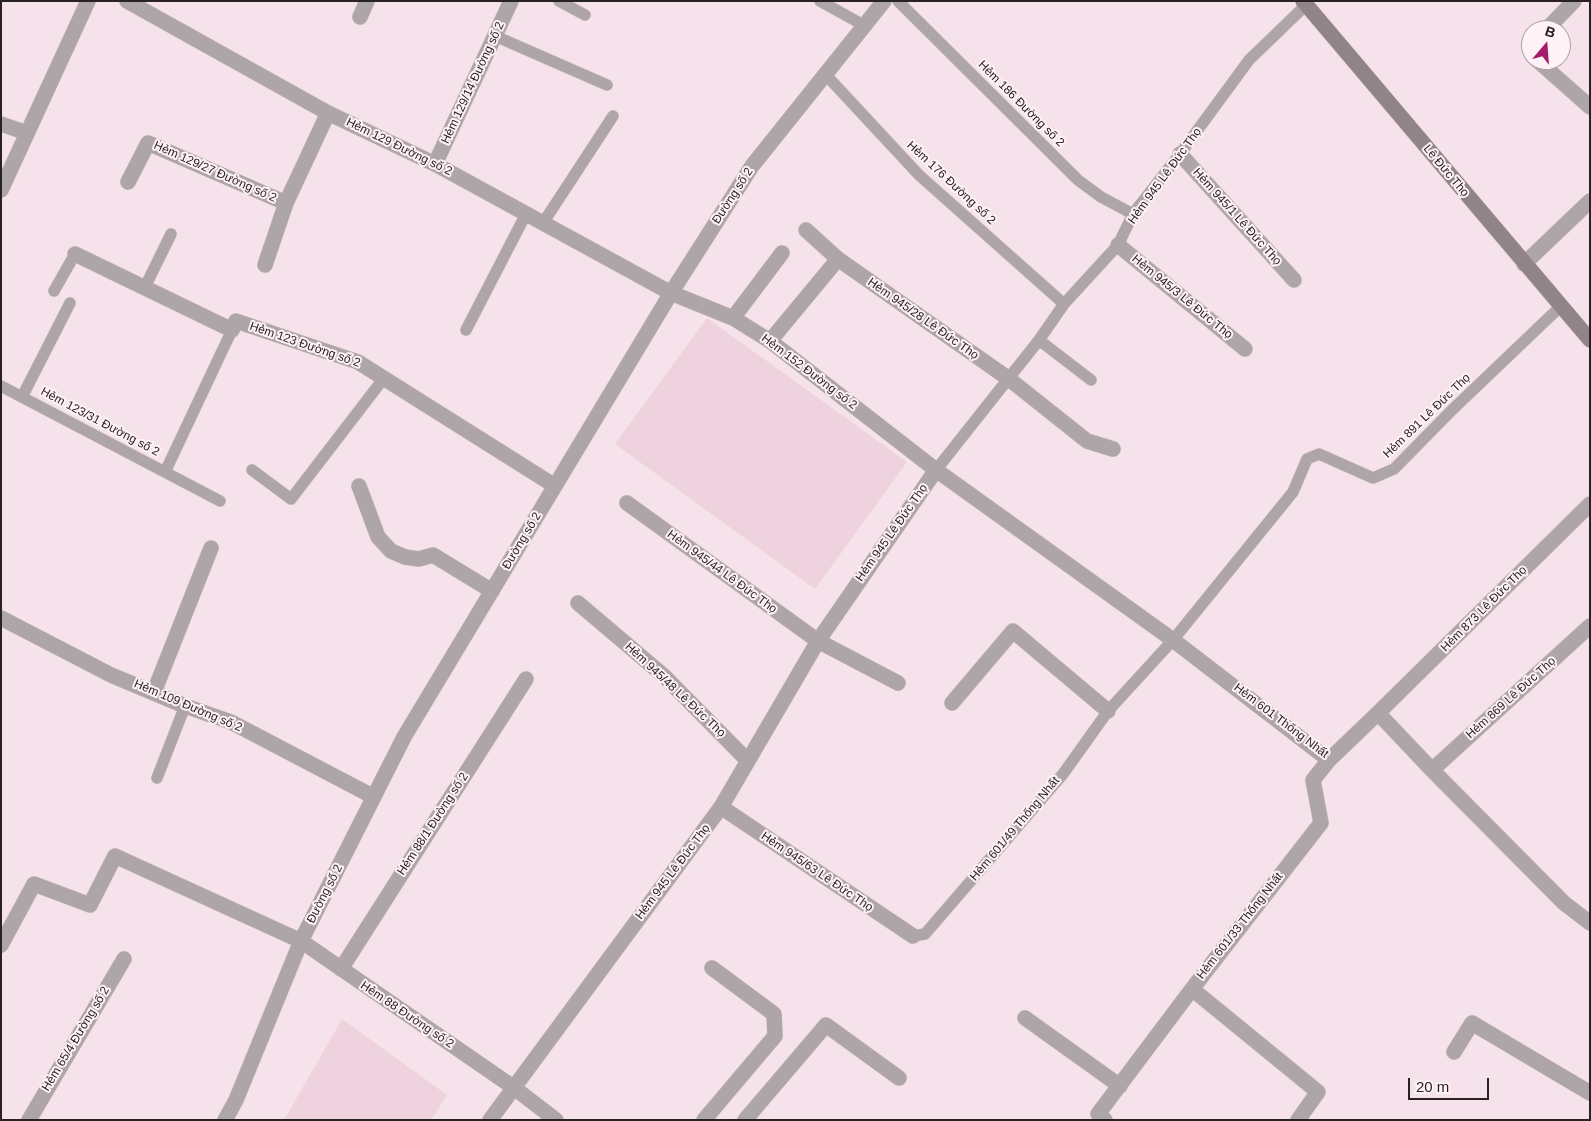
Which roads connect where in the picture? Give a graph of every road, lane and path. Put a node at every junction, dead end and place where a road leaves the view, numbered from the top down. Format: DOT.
graph roads {
  1 [pos="88,1"];
  2 [pos="127,1"];
  3 [pos="367,1"];
  4 [pos="511,1"];
  5 [pos="559,1"];
  6 [pos="820,1"];
  7 [pos="884,1"];
  8 [pos="898,1"];
  9 [pos="1574,1"];
  10 [pos="1307,3"];
  11 [pos="585,14"];
  12 [pos="360,17"];
  13 [pos="1556,20"];
  14 [pos="865,26"];
  15 [pos="495,36"];
  16 [pos="1548,70"];
  17 [pos="826,75"];
  18 [pos="607,85"];
  19 [pos="1590,107"];
  20 [pos="328,113"];
  21 [pos="613,116"];
  22 [pos="1,124"];
  23 [pos="27,133"];
  24 [pos="1180,154"];
  25 [pos="436,164"];
  26 [pos="128,182"];
  27 [pos="1,190"];
  28 [pos="1590,202"];
  29 [pos="286,203"];
  30 [pos="526,214"];
  31 [pos="1133,214"];
  32 [pos="543,222"];
  33 [pos="806,230"];
  34 [pos="171,234"];
  35 [pos="1118,245"];
  36 [pos="75,254"];
  37 [pos="782,254"];
  38 [pos="838,259"];
  39 [pos="1524,264"];
  40 [pos="265,265"];
  41 [pos="1294,280"];
  42 [pos="145,287"];
  43 [pos="54,291"];
  44 [pos="670,293"];
  45 [pos="70,302"];
  46 [pos="1064,304"];
  47 [pos="1561,306"];
  48 [pos="733,318"];
  49 [pos="232,330"];
  50 [pos="466,330"];
  51 [pos="1039,340"];
  52 [pos="1590,340"];
  53 [pos="770,341"];
  54 [pos="1245,349"];
  55 [pos="384,378"];
  56 [pos="1008,379"];
  57 [pos="1091,380"];
  58 [pos="1,386"];
  59 [pos="22,397"];
  60 [pos="1113,449"];
  61 [pos="252,470"];
  62 [pos="936,470"];
  63 [pos="165,472"];
  64 [pos="359,486"];
  65 [pos="555,486"];
  66 [pos="220,501"];
  67 [pos="627,503"];
  68 [pos="1590,504"];
  69 [pos="211,548"];
  70 [pos="492,591"];
  71 [pos="578,603"];
  72 [pos="1,618"];
  73 [pos="1590,626"];
  74 [pos="1173,640"];
  75 [pos="818,641"];
  76 [pos="526,679"];
  77 [pos="898,683"];
  78 [pos="154,692"];
  79 [pos="952,703"];
  80 [pos="186,706"];
  81 [pos="1108,711"];
  82 [pos="1378,713"];
  83 [pos="747,760"];
  84 [pos="1329,760"];
  85 [pos="1432,770"];
  86 [pos="157,778"];
  87 [pos="374,797"];
  88 [pos="721,807"];
  89 [pos="1590,922"];
  90 [pos="913,936"];
  91 [pos="301,941"];
  92 [pos="1,945"];
  93 [pos="124,959"];
  94 [pos="712,968"];
  95 [pos="341,969"];
  96 [pos="1192,989"];
  97 [pos="1024,1018"];
  98 [pos="1454,1052"];
  99 [pos="899,1078"];
  100 [pos="1120,1086"];
  101 [pos="513,1087"];
  102 [pos="1590,1093"];
  103 [pos="29,1120"];
  104 [pos="226,1120"];
  105 [pos="490,1120"];
  106 [pos="556,1120"];
  107 [pos="704,1120"];
  108 [pos="745,1120"];
  109 [pos="1104,1120"];
  110 [pos="1298,1120"];
  1 -- 23 [label="street"];
  2 -- 20 [label="street, Hẻm 129 Đường số 2"];
  3 -- 12 [label="street"];
  4 -- 15 [label="street, Hẻm 129/14 Đường số 2"];
  5 -- 11 [label="lane"];
  6 -- 14 [label="lane"];
  7 -- 14 [label="street, Đường số 2"];
  8 -- 31 [label="lane, Hẻm 186 Đường số 2"];
  9 -- 13 [label="street"];
  10 -- 24 [label="lane, Hẻm 945 Lê Đức Thọ"];
  10 -- 39 [label="main road, Lê Đức Thọ"];
  14 -- 17 [label="street, Đường số 2"];
  15 -- 18 [label="lane"];
  15 -- 25 [label="street, Hẻm 129/14 Đường số 2"];
  16 -- 19 [label="street"];
  17 -- 44 [label="street, Đường số 2"];
  17 -- 46 [label="lane, Hẻm 176 Đường số 2"];
  20 -- 25 [label="street, Hẻm 129 Đường số 2"];
  20 -- 29 [label="street, Hẻm 129/27 Đường số 2"];
  21 -- 32 [label="lane"];
  22 -- 23 [label="street"];
  23 -- 27 [label="street"];
  24 -- 31 [label="lane, Hẻm 945 Lê Đức Thọ"];
  24 -- 41 [label="street, Hẻm 945/1 Lê Đức Thọ"];
  25 -- 30 [label="street, Hẻm 129 Đường số 2"];
  26 -- 29 [label="street, Hẻm 129/27 Đường số 2"];
  28 -- 39 [label="street"];
  29 -- 40 [label="street"];
  30 -- 32 [label="street, Hẻm 129 Đường số 2"];
  30 -- 50 [label="lane"];
  31 -- 35 [label="lane, Hẻm 945 Lê Đức Thọ"];
  32 -- 44 [label="street, Hẻm 129 Đường số 2"];
  33 -- 38 [label="street, Hẻm 945/28 Lê Đức Thọ"];
  34 -- 42 [label="lane"];
  35 -- 46 [label="lane, Hẻm 945 Lê Đức Thọ"];
  35 -- 54 [label="street, Hẻm 945/3 Lê Đức Thọ"];
  36 -- 42 [label="street, Hẻm 123 Đường số 2"];
  36 -- 43 [label="lane"];
  37 -- 48 [label="street"];
  38 -- 53 [label="street"];
  38 -- 56 [label="street, Hẻm 945/28 Lê Đức Thọ"];
  39 -- 47 [label="main road, Lê Đức Thọ"];
  42 -- 49 [label="street, Hẻm 123 Đường số 2"];
  44 -- 48 [label="street, Hẻm 152 Đường số 2"];
  44 -- 65 [label="street, Đường số 2"];
  45 -- 59 [label="lane, Hẻm 123/31 Đường số 2"];
  46 -- 51 [label="lane, Hẻm 945 Lê Đức Thọ"];
  47 -- 52 [label="main road, Lê Đức Thọ"];
  47 -- 74 [label="lane, Hẻm 891 Lê Đức Thọ"];
  48 -- 53 [label="street, Hẻm 152 Đường số 2"];
  49 -- 55 [label="street, Hẻm 123 Đường số 2"];
  49 -- 63 [label="lane, Hẻm 123/31 Đường số 2"];
  51 -- 56 [label="lane, Hẻm 945 Lê Đức Thọ"];
  51 -- 57 [label="lane"];
  53 -- 62 [label="street, Hẻm 152 Đường số 2"];
  55 -- 61 [label="lane"];
  55 -- 65 [label="street, Hẻm 123 Đường số 2"];
  56 -- 60 [label="street, Hẻm 945/28 Lê Đức Thọ"];
  56 -- 62 [label="lane, Hẻm 945 Lê Đức Thọ"];
  58 -- 59 [label="lane, Hẻm 123/31 Đường số 2"];
  59 -- 63 [label="lane, Hẻm 123/31 Đường số 2"];
  62 -- 74 [label="street, Hẻm 601 Thống Nhất"];
  62 -- 75 [label="street, Hẻm 945 Lê Đức Thọ"];
  63 -- 66 [label="lane, Hẻm 123/31 Đường số 2"];
  64 -- 70 [label="street"];
  65 -- 70 [label="street, Đường số 2"];
  67 -- 75 [label="street, Hẻm 945/44 Lê Đức Thọ"];
  68 -- 82 [label="street, Hẻm 873 Lê Đức Thọ"];
  69 -- 78 [label="street"];
  70 -- 87 [label="street, Đường số 2"];
  71 -- 83 [label="street, Hẻm 945/48 Lê Đức Thọ"];
  72 -- 78 [label="street, Hẻm 109 Đường số 2"];
  73 -- 85 [label="street, Hẻm 869 Lê Đức Thọ"];
  74 -- 81 [label="lane, Hẻm 601/49 Thống Nhất"];
  74 -- 84 [label="street, Hẻm 601 Thống Nhất"];
  75 -- 77 [label="street, Hẻm 945/44 Lê Đức Thọ"];
  75 -- 83 [label="street, Hẻm 945 Lê Đức Thọ"];
  76 -- 95 [label="street, Hẻm 88/1 Đường số 2"];
  78 -- 80 [label="street, Hẻm 109 Đường số 2"];
  79 -- 81 [label="street"];
  80 -- 86 [label="lane"];
  80 -- 87 [label="street, Hẻm 109 Đường số 2"];
  81 -- 90 [label="lane, Hẻm 601/49 Thống Nhất"];
  82 -- 84 [label="street, Hẻm 601 Thống Nhất"];
  82 -- 85 [label="street"];
  83 -- 88 [label="street, Hẻm 945 Lê Đức Thọ"];
  84 -- 96 [label="street, Hẻm 601/33 Thống Nhất"];
  85 -- 89 [label="street"];
  87 -- 91 [label="street, Đường số 2"];
  88 -- 90 [label="street, Hẻm 945/63 Lê Đức Thọ"];
  88 -- 101 [label="street, Hẻm 945 Lê Đức Thọ"];
  91 -- 92 [label="street, Hẻm 88 Đường số 2"];
  91 -- 95 [label="street, Hẻm 88 Đường số 2"];
  91 -- 104 [label="street, Đường số 2"];
  93 -- 103 [label="street, Hẻm 65/4 Đường số 2"];
  94 -- 107 [label="street"];
  95 -- 101 [label="street, Hẻm 88 Đường số 2"];
  96 -- 100 [label="street, Hẻm 601/33 Thống Nhất"];
  96 -- 110 [label="street"];
  97 -- 100 [label="street"];
  98 -- 102 [label="street"];
  99 -- 108 [label="street"];
  100 -- 109 [label="street, Hẻm 601/33 Thống Nhất"];
  101 -- 105 [label="street, Hẻm 945 Lê Đức Thọ"];
  101 -- 106 [label="street, Hẻm 88 Đường số 2"];
}
